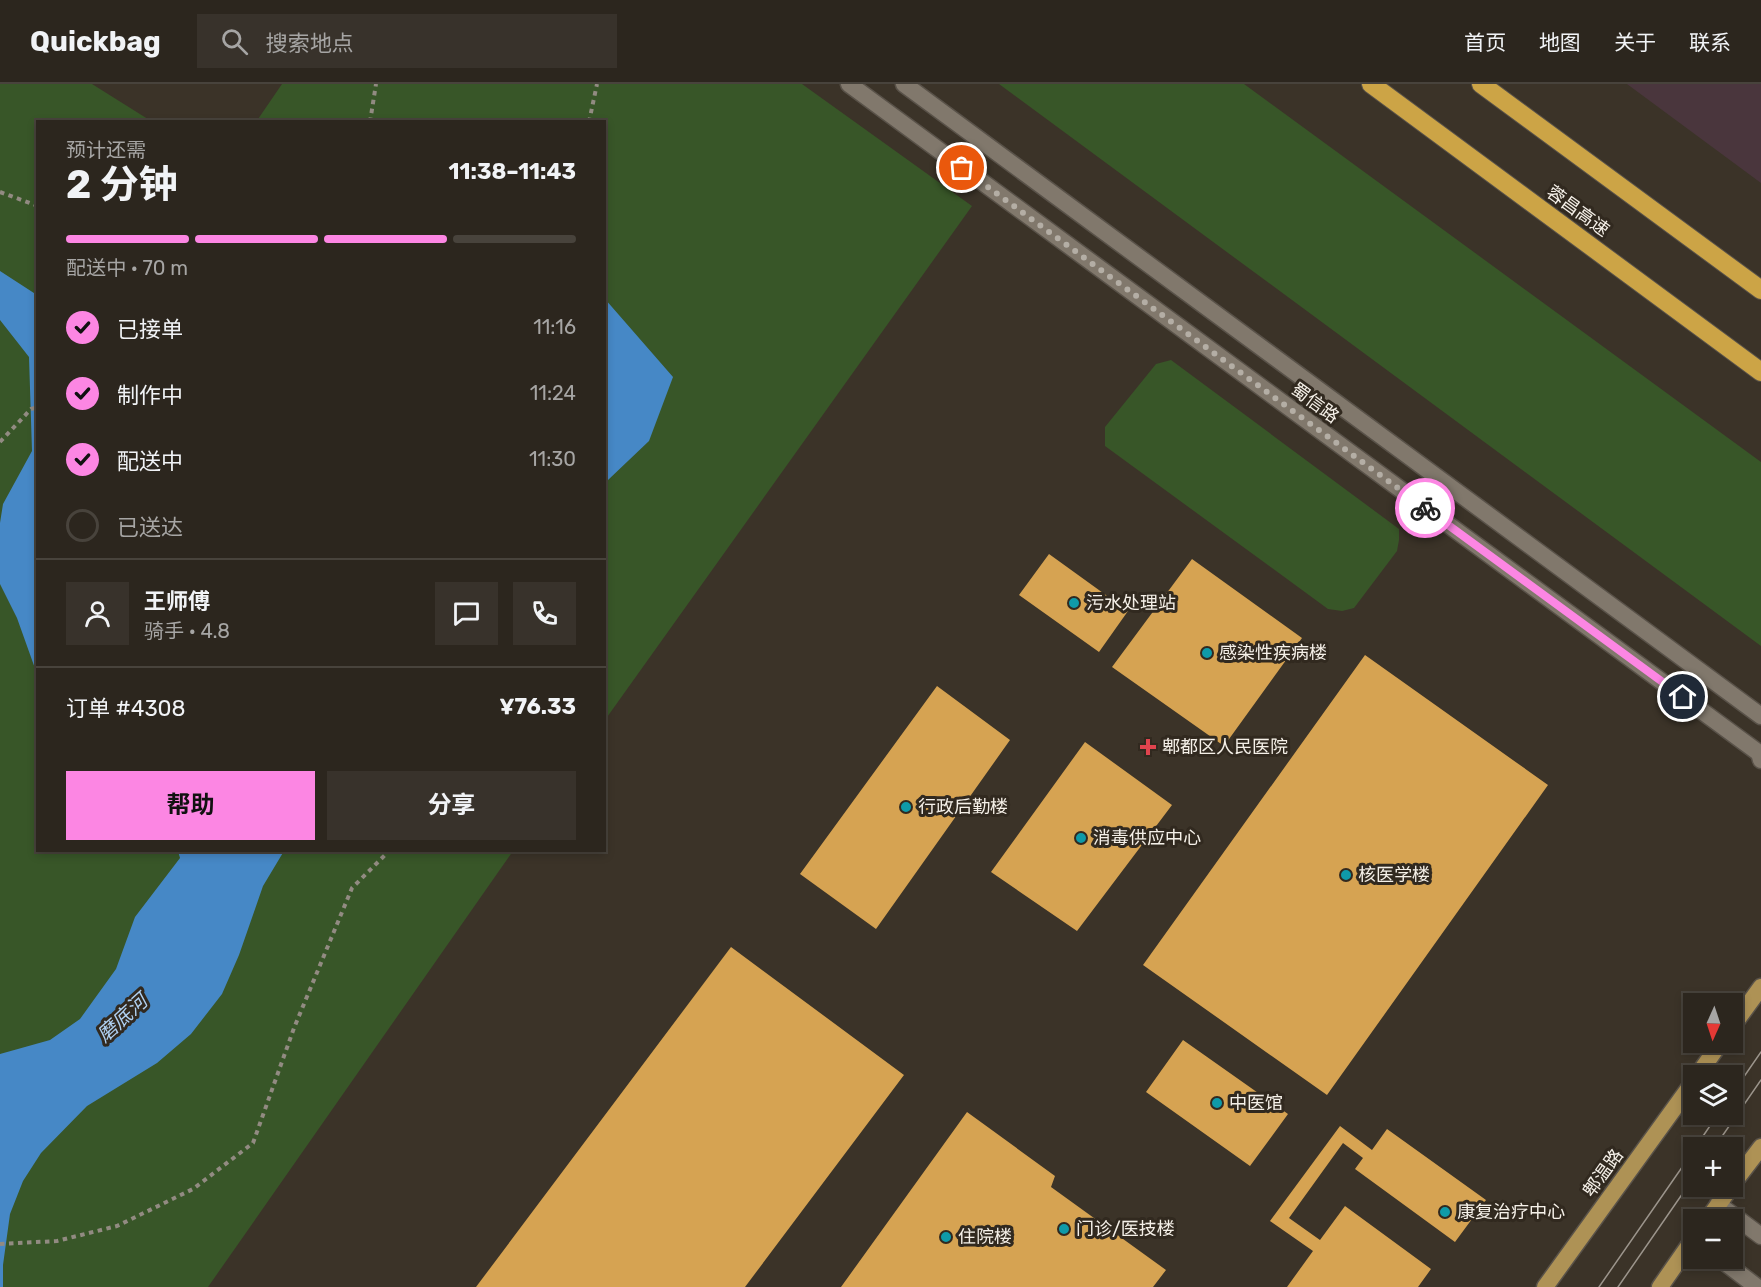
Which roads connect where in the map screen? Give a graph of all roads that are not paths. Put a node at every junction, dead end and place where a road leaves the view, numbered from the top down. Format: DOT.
graph roads {
  1 [pos="849,84"];
  2 [pos="904,84"];
  3 [pos="1371,84"];
  4 [pos="1481,84"];
  5 [pos="1761,290"];
  6 [pos="1761,372"];
  7 [pos="1761,716"];
  8 [pos="1760,756"];
  9 [pos="1761,987"];
  10 [pos="1743,1012"];
  11 [pos="1683,1096"];
  12 [pos="1761,1147"];
  13 [pos="1743,1171"];
  14 [pos="1723,1197"];
  15 [pos="1718,1204"];
  16 [pos="1715,1209"];
  17 [pos="1761,1236"];
  18 [pos="1683,1254"];
  19 [pos="1733,1269"];
  20 [pos="1545,1287"];
  21 [pos="1660,1287"];
  22 [pos="1757,1287"];
  1 -- 8 [label="main road, 蜀信路"];
  2 -- 7 [label="main road, 蜀信路"];
  3 -- 6 [label="highway, 蓉昌高速"];
  4 -- 5 [label="highway"];
  9 -- 10 [label="main road"];
  11 -- 20 [label="main road, 郫温路"];
  12 -- 13 [label="main road"];
  14 -- 15 [label="main road"];
  15 -- 16 [label="main road"];
  15 -- 17 [label="main road"];
  18 -- 21 [label="main road"];
  19 -- 22 [label="main road"];
}
